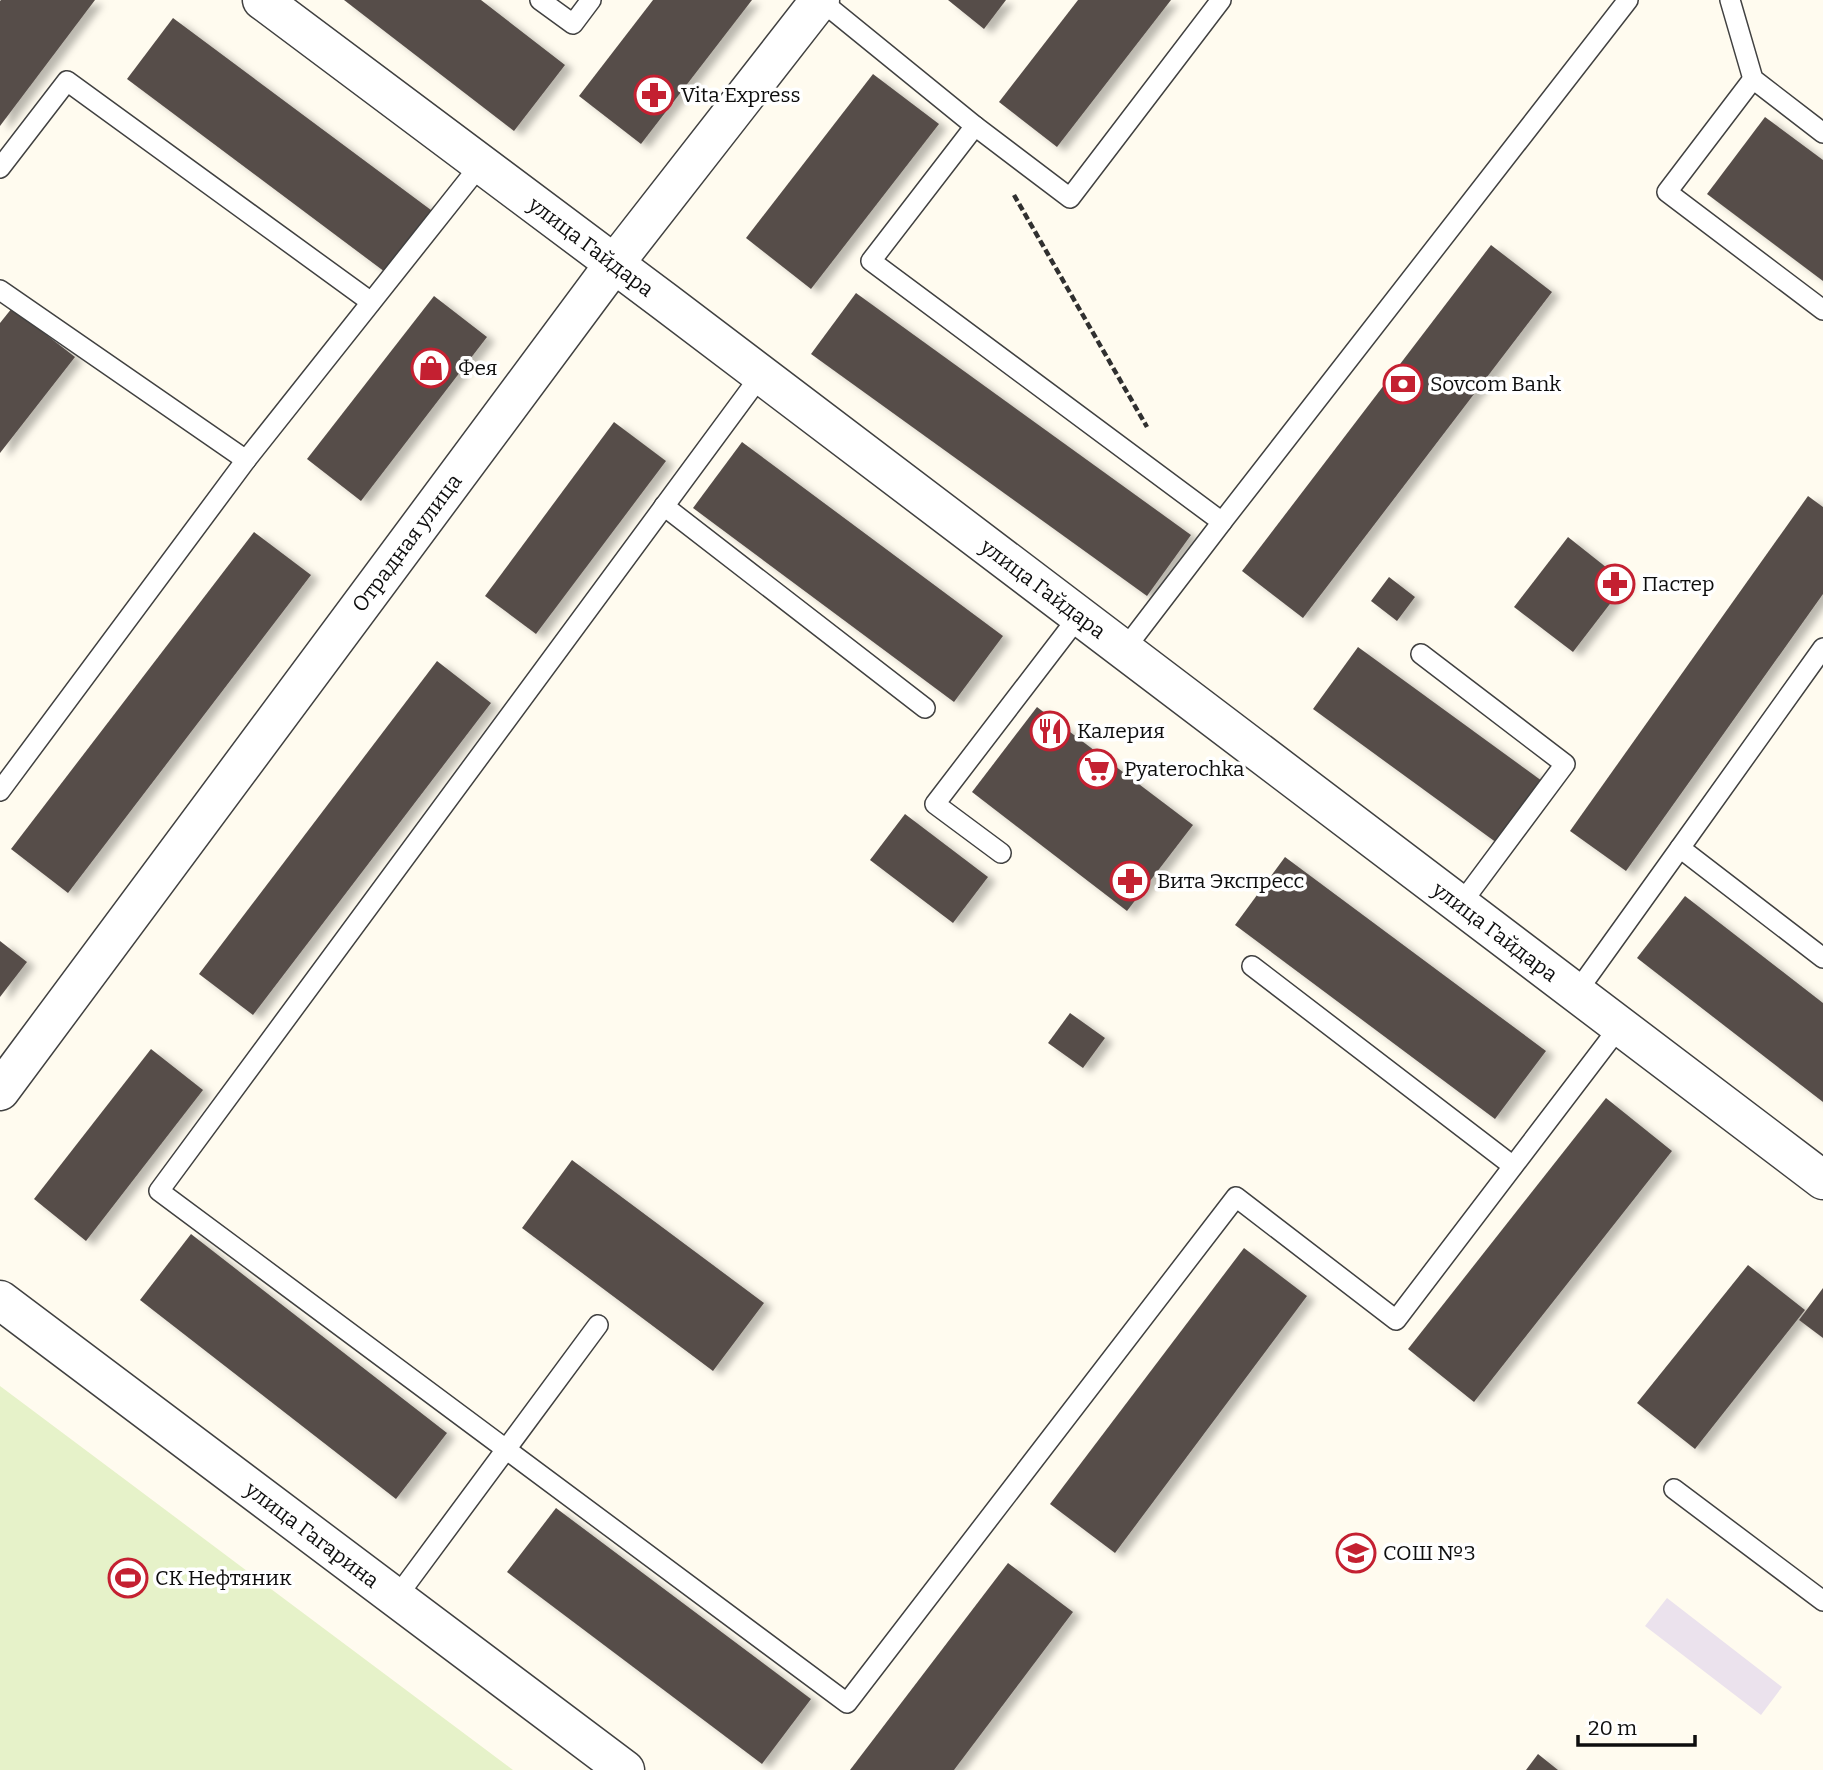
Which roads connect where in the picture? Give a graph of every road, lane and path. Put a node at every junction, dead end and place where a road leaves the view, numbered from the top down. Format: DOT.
graph roads {
  1 [pos="262,0"];
  2 [pos="540,0"];
  3 [pos="591,0"];
  4 [pos="820,0"];
  5 [pos="1221,0"];
  6 [pos="1628,0"];
  7 [pos="1730,0"];
  8 [pos="1753,79"];
  9 [pos="975,127"];
  10 [pos="1823,133"];
  11 [pos="481,164"];
  12 [pos="0,168"];
  13 [pos="1010,186"];
  14 [pos="614,264"];
  15 [pos="0,290"];
  16 [pos="371,302"];
  17 [pos="1823,310"];
  18 [pos="761,375"];
  19 [pos="1153,438"];
  20 [pos="246,460"];
  21 [pos="664,506"];
  22 [pos="1222,522"];
  23 [pos="1079,616"];
  24 [pos="1823,648"];
  25 [pos="1124,650"];
  26 [pos="1421,654"];
  27 [pos="925,708"];
  28 [pos="0,791"];
  29 [pos="1680,848"];
  30 [pos="1001,853"];
  31 [pos="1460,905"];
  32 [pos="1823,958"];
  33 [pos="1252,967"];
  34 [pos="1576,992"];
  35 [pos="1620,1026"];
  36 [pos="0,1091"];
  37 [pos="1513,1166"];
  38 [pos="1823,1180"];
  39 [pos="0,1300"];
  40 [pos="598,1325"];
  41 [pos="507,1450"];
  42 [pos="1674,1489"];
  43 [pos="396,1598"];
  44 [pos="1823,1601"];
  45 [pos="625,1770"];
  1 -- 11 [label="street, улица Гайдара"];
  2 -- 3 [label="lane"];
  4 -- 9 [label="lane"];
  4 -- 14 [label="street, Отрадная улица"];
  5 -- 9 [label="lane"];
  6 -- 22 [label="lane"];
  7 -- 8 [label="lane"];
  8 -- 10 [label="lane"];
  8 -- 17 [label="lane"];
  9 -- 22 [label="lane"];
  11 -- 14 [label="street, улица Гайдара"];
  11 -- 16 [label="lane"];
  12 -- 16 [label="lane"];
  13 -- 19 [label="path"];
  14 -- 18 [label="street, улица Гайдара"];
  14 -- 36 [label="street, Отрадная улица"];
  15 -- 20 [label="lane"];
  16 -- 20 [label="lane"];
  18 -- 21 [label="lane"];
  18 -- 23 [label="street, улица Гайдара"];
  20 -- 28 [label="lane"];
  21 -- 27 [label="lane"];
  21 -- 41 [label="lane"];
  22 -- 25 [label="lane"];
  23 -- 25 [label="street, улица Гайдара"];
  23 -- 30 [label="lane"];
  24 -- 29 [label="lane"];
  25 -- 31 [label="street, улица Гайдара"];
  26 -- 31 [label="lane"];
  29 -- 32 [label="lane"];
  29 -- 34 [label="lane"];
  31 -- 34 [label="street, улица Гайдара"];
  33 -- 37 [label="lane"];
  34 -- 35 [label="street, улица Гайдара"];
  35 -- 37 [label="lane"];
  35 -- 38 [label="street, улица Гайдара"];
  37 -- 41 [label="lane"];
  39 -- 43 [label="street, улица Гагарина"];
  40 -- 41 [label="lane"];
  41 -- 43 [label="lane"];
  42 -- 44 [label="lane"];
  43 -- 45 [label="street, улица Гагарина"];
}
